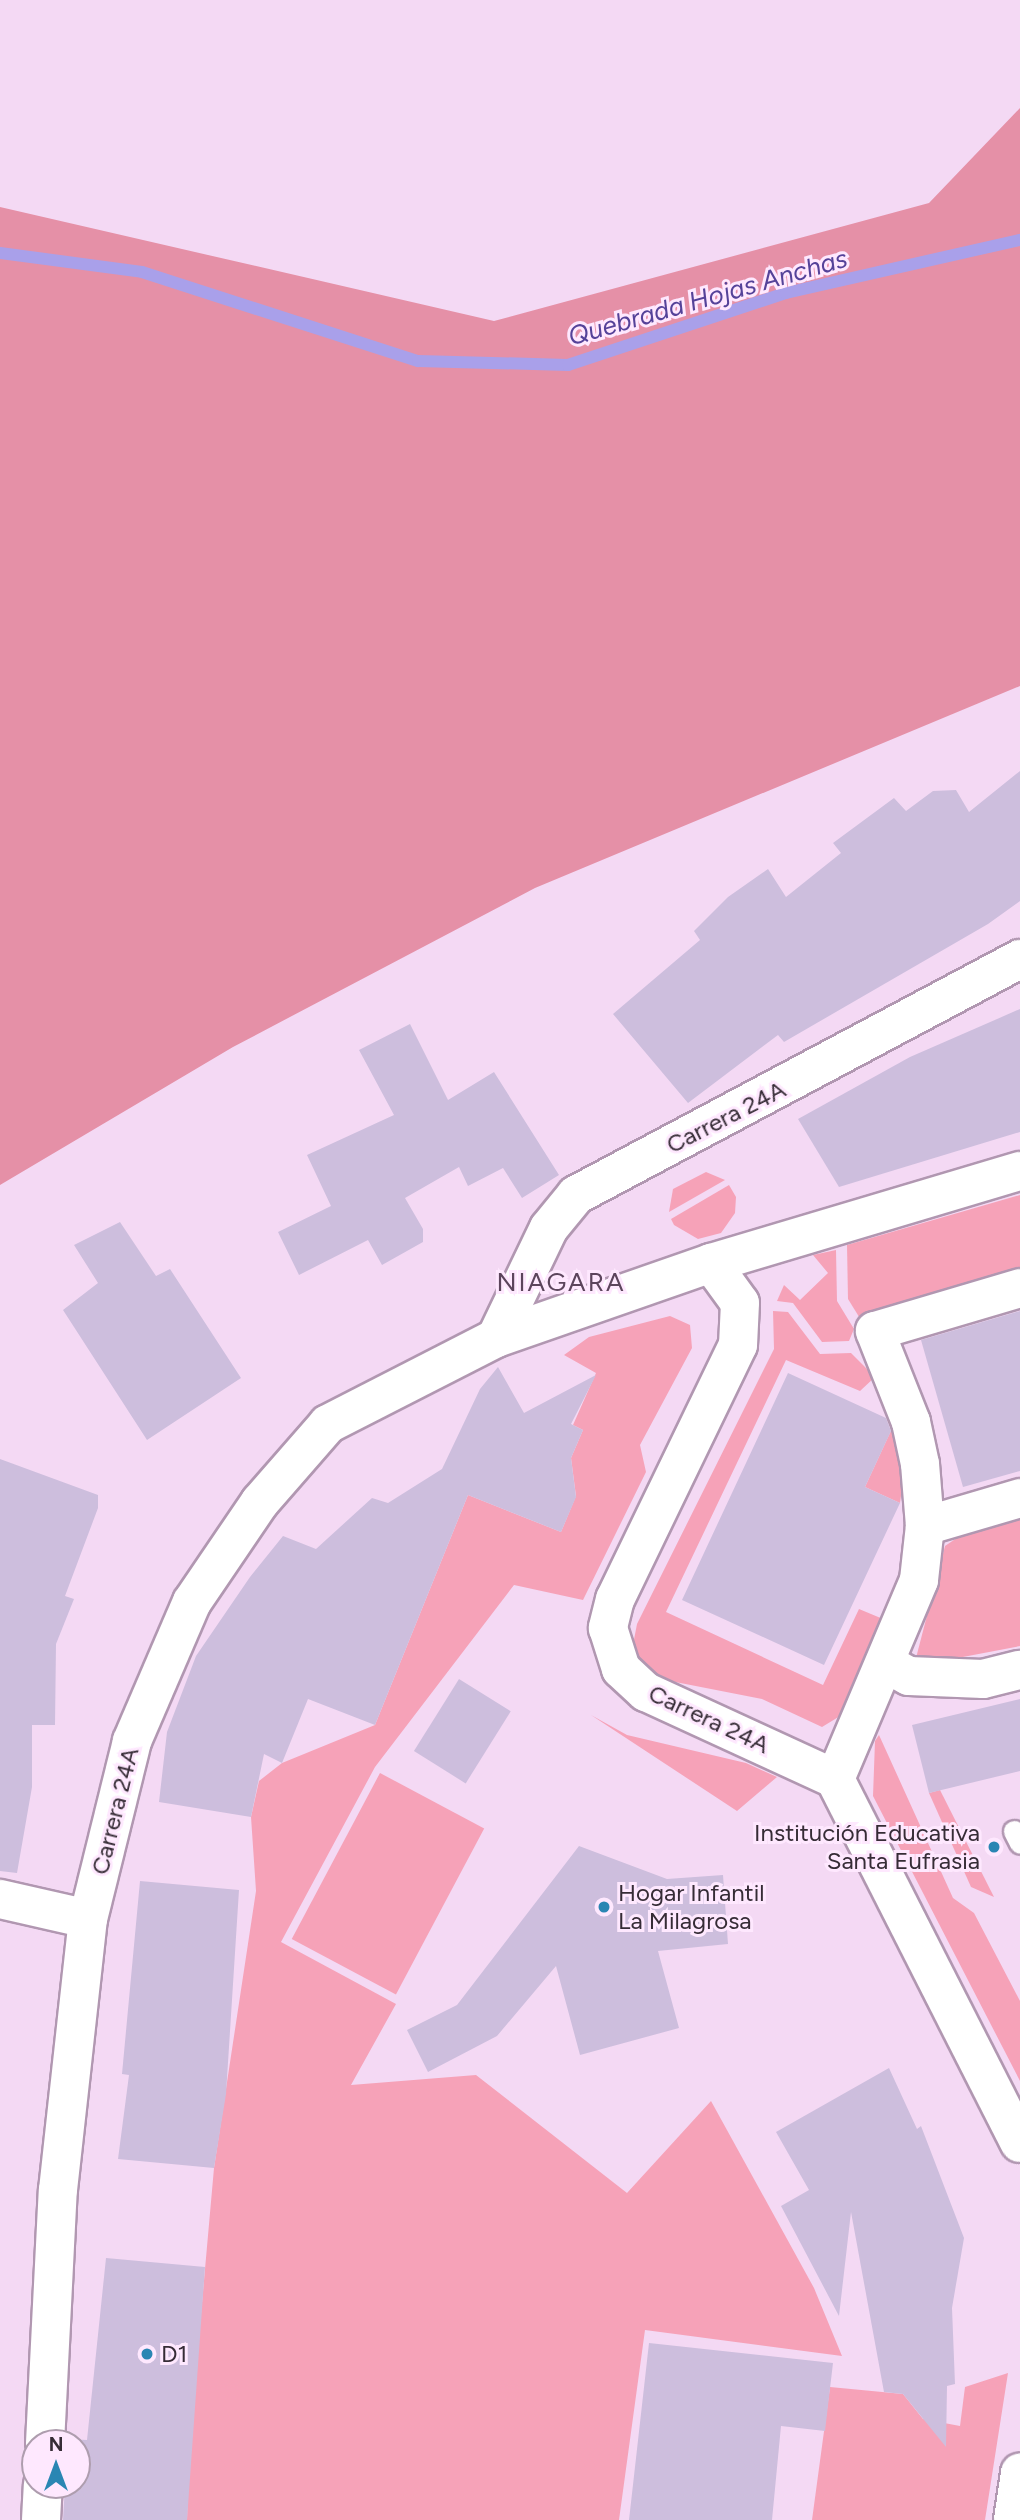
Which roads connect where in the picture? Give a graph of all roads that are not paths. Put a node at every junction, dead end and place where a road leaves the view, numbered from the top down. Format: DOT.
graph roads {
  1 [pos="1020,959"];
  2 [pos="1020,1171"];
  3 [pos="711,1263"];
  4 [pos="1020,1288"];
  5 [pos="496,1338"];
  6 [pos="1020,1497"];
  7 [pos="925,1526"];
  8 [pos="887,1664"];
  9 [pos="1020,1670"];
  10 [pos="835,1779"];
  11 [pos="0,1899"];
  12 [pos="88,1919"];
  13 [pos="1016,2122"];
  14 [pos="46,2429"];
  15 [pos="1020,2473"];
  16 [pos="42,2499"];
  17 [pos="41,2520"];
  18 [pos="1013,2520"];
  1 -- 5 [label="street, Carrera 24A"];
  2 -- 3 [label="street, Carrera 24A"];
  3 -- 5 [label="street, Carrera 24A"];
  3 -- 10 [label="street, Carrera 24A"];
  4 -- 7 [label="street"];
  5 -- 12 [label="street, Carrera 24A"];
  6 -- 7 [label="street"];
  7 -- 8 [label="street"];
  8 -- 9 [label="street"];
  8 -- 10 [label="street"];
  10 -- 13 [label="street"];
  11 -- 12 [label="street"];
  12 -- 14 [label="street, Carrera 24A"];
  15 -- 18 [label="street"];
  16 -- 17 [label="street"];
}
